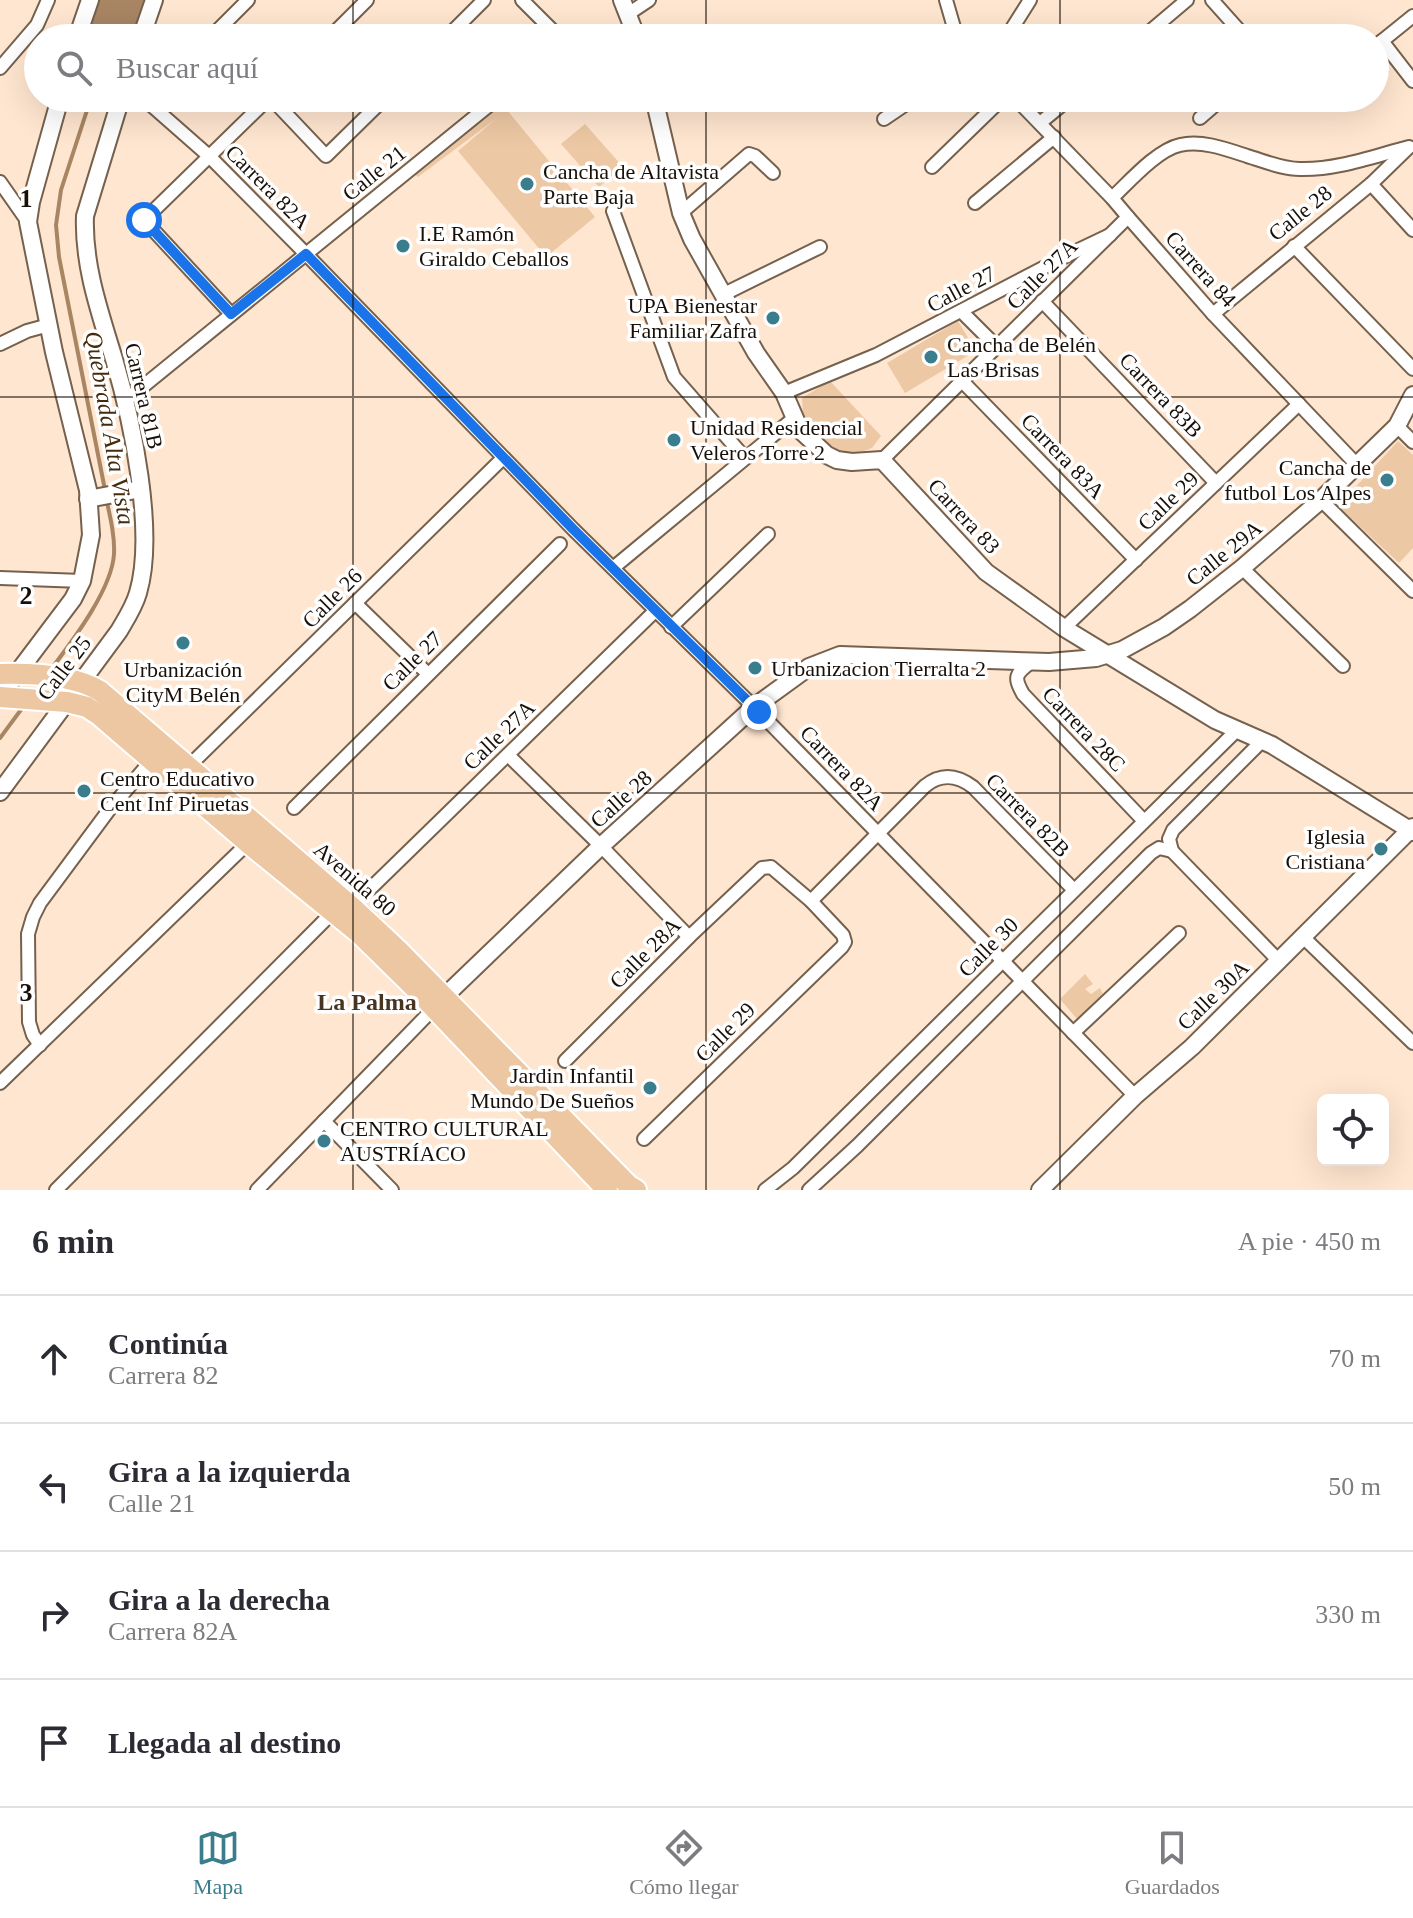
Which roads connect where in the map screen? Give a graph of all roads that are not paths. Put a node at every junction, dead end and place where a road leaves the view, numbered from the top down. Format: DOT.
graph roads {
  1 [pos="48,0"];
  2 [pos="90,0"];
  3 [pos="154,0"];
  4 [pos="248,0"];
  5 [pos="367,0"];
  6 [pos="484,0"];
  7 [pos="522,0"];
  8 [pos="649,0"];
  9 [pos="946,0"];
  10 [pos="1187,0"];
  11 [pos="1212,0"];
  12 [pos="1028,1"];
  13 [pos="625,7"];
  14 [pos="1413,16"];
  15 [pos="37,24"];
  16 [pos="82,24"];
  17 [pos="146,24"];
  18 [pos="225,24"];
  19 [pos="343,24"];
  20 [pos="460,24"];
  21 [pos="544,24"];
  22 [pos="953,24"];
  23 [pos="1014,24"];
  24 [pos="1159,24"];
  25 [pos="1233,24"];
  26 [pos="1389,35"];
  27 [pos="24,40"];
  28 [pos="1389,56"];
  29 [pos="0,68"];
  30 [pos="1413,81"];
  31 [pos="56,112"];
  32 [pos="117,112"];
  33 [pos="159,112"];
  34 [pos="255,112"];
  35 [pos="284,112"];
  36 [pos="371,112"];
  37 [pos="481,112"];
  38 [pos="657,112"];
  39 [pos="894,112"];
  40 [pos="989,112"];
  41 [pos="1029,112"];
  42 [pos="1053,112"];
  43 [pos="1207,112"];
  44 [pos="1200,118"];
  45 [pos="884,119"];
  46 [pos="1040,123"];
  47 [pos="1054,137"];
  48 [pos="1411,145"];
  49 [pos="209,156"];
  50 [pos="932,167"];
  51 [pos="773,173"];
  52 [pos="0,182"];
  53 [pos="1371,184"];
  54 [pos="1112,198"];
  55 [pos="975,203"];
  56 [pos="613,211"];
  57 [pos="681,213"];
  58 [pos="1128,217"];
  59 [pos="28,222"];
  60 [pos="1413,230"];
  61 [pos="1110,235"];
  62 [pos="1294,246"];
  63 [pos="820,247"];
  64 [pos="306,254"];
  65 [pos="722,295"];
  66 [pos="1042,301"];
  67 [pos="961,311"];
  68 [pos="231,314"];
  69 [pos="1213,314"];
  70 [pos="49,325"];
  71 [pos="2,337"];
  72 [pos="997,347"];
  73 [pos="1413,369"];
  74 [pos="962,381"];
  75 [pos="784,393"];
  76 [pos="1413,395"];
  77 [pos="125,401"];
  78 [pos="1299,404"];
  79 [pos="794,418"];
  80 [pos="1397,426"];
  81 [pos="1413,442"];
  82 [pos="503,458"];
  83 [pos="745,458"];
  84 [pos="882,460"];
  85 [pos="1358,466"];
  86 [pos="1216,483"];
  87 [pos="138,485"];
  88 [pos="91,494"];
  89 [pos="1321,500"];
  90 [pos="768,534"];
  91 [pos="560,544"];
  92 [pos="1136,560"];
  93 [pos="144,561"];
  94 [pos="613,568"];
  95 [pos="1242,568"];
  96 [pos="0,578"];
  97 [pos="82,581"];
  98 [pos="1413,591"];
  99 [pos="355,603"];
  100 [pos="655,611"];
  101 [pos="671,627"];
  102 [pos="1064,628"];
  103 [pos="1110,655"];
  104 [pos="1031,662"];
  105 [pos="1343,666"];
  106 [pos="15,674"];
  107 [pos="428,674"];
  108 [pos="74,680"];
  109 [pos="3,697"];
  110 [pos="57,701"];
  111 [pos="754,707"];
  112 [pos="1237,730"];
  113 [pos="1262,741"];
  114 [pos="508,755"];
  115 [pos="151,761"];
  116 [pos="188,767"];
  117 [pos="0,792"];
  118 [pos="294,808"];
  119 [pos="1144,821"];
  120 [pos="1412,830"];
  121 [pos="878,833"];
  122 [pos="248,843"];
  123 [pos="601,846"];
  124 [pos="1172,851"];
  125 [pos="371,888"];
  126 [pos="1074,890"];
  127 [pos="811,901"];
  128 [pos="333,912"];
  129 [pos="1179,933"];
  130 [pos="689,937"];
  131 [pos="1303,937"];
  132 [pos="1002,960"];
  133 [pos="1279,961"];
  134 [pos="1022,981"];
  135 [pos="440,1002"];
  136 [pos="1073,1033"];
  137 [pos="1413,1043"];
  138 [pos="40,1045"];
  139 [pos="565,1061"];
  140 [pos="0,1083"];
  141 [pos="1135,1096"];
  142 [pos="324,1121"];
  143 [pos="644,1139"];
  144 [pos="56,1190"];
  145 [pos="257,1190"];
  146 [pos="392,1190"];
  147 [pos="607,1190"];
  148 [pos="636,1190"];
  149 [pos="765,1190"];
  150 [pos="809,1190"];
  151 [pos="1040,1190"];
  1 -- 15 [label="street"];
  2 -- 16 [label="street"];
  3 -- 17 [label="street"];
  4 -- 18 [label="street"];
  5 -- 19 [label="street"];
  6 -- 20 [label="street"];
  7 -- 21 [label="street"];
  8 -- 13 [label="street"];
  9 -- 22 [label="street"];
  10 -- 24 [label="street"];
  11 -- 25 [label="street"];
  12 -- 23 [label="street"];
  14 -- 26 [label="street"];
  27 -- 29 [label="street"];
  28 -- 30 [label="street"];
  31 -- 59 [label="street"];
  32 -- 77 [label="street, Carrera 81B"];
  33 -- 49 [label="street, Carrera 82A"];
  34 -- 49 [label="street"];
  35 -- 36 [label="street"];
  37 -- 64 [label="street, Calle 21"];
  38 -- 57 [label="street"];
  39 -- 45 [label="street"];
  40 -- 50 [label="street"];
  41 -- 46 [label="street, Carrera 84"];
  42 -- 46 [label="street"];
  43 -- 44 [label="street"];
  46 -- 47 [label="street, Carrera 84"];
  47 -- 54 [label="street, Carrera 84"];
  47 -- 55 [label="street"];
  48 -- 53 [label="street, Calle 28"];
  48 -- 54 [label="street"];
  49 -- 64 [label="street, Carrera 82A"];
  49 -- 68 [label="street"];
  51 -- 57 [label="street"];
  52 -- 59 [label="street"];
  53 -- 60 [label="street"];
  53 -- 62 [label="street, Calle 28"];
  54 -- 58 [label="street, Carrera 84"];
  56 -- 83 [label="street"];
  57 -- 65 [label="street"];
  58 -- 61 [label="street, Calle 27A"];
  58 -- 69 [label="street, Carrera 84"];
  59 -- 70 [label="street"];
  61 -- 66 [label="street, Calle 27A"];
  61 -- 67 [label="street, Calle 27"];
  62 -- 69 [label="street, Calle 28"];
  62 -- 73 [label="street"];
  63 -- 65 [label="street"];
  64 -- 68 [label="street, Calle 21"];
  64 -- 82 [label="street, Carrera 82A"];
  65 -- 75 [label="street"];
  66 -- 72 [label="street, Calle 27A"];
  66 -- 86 [label="street, Carrera 83B"];
  67 -- 72 [label="street"];
  67 -- 75 [label="street, Calle 27"];
  68 -- 77 [label="street, Calle 21"];
  69 -- 78 [label="street, Carrera 84"];
  70 -- 71 [label="street"];
  70 -- 88 [label="street"];
  72 -- 74 [label="street, Calle 27A"];
  74 -- 84 [label="street, Calle 27A"];
  74 -- 92 [label="street, Carrera 83A"];
  75 -- 79 [label="street"];
  76 -- 80 [label="street, Calle 29A"];
  77 -- 87 [label="street, Carrera 81B"];
  78 -- 85 [label="street, Carrera 84"];
  78 -- 86 [label="street, Calle 29"];
  79 -- 83 [label="street"];
  79 -- 84 [label="street"];
  80 -- 81 [label="street"];
  80 -- 85 [label="street, Calle 29A"];
  82 -- 94 [label="street, Carrera 82A"];
  82 -- 99 [label="street, Calle 26"];
  83 -- 94 [label="street"];
  84 -- 102 [label="street, Carrera 83"];
  85 -- 89 [label="street, Calle 29A"];
  86 -- 92 [label="street, Calle 29"];
  87 -- 88 [label="street"];
  87 -- 93 [label="street, Carrera 81B"];
  88 -- 97 [label="street"];
  89 -- 95 [label="street, Calle 29A"];
  89 -- 98 [label="street"];
  90 -- 101 [label="street"];
  91 -- 107 [label="street, Calle 27"];
  92 -- 102 [label="street, Calle 29"];
  93 -- 108 [label="street, Calle 25"];
  94 -- 100 [label="street, Carrera 82A"];
  95 -- 103 [label="street, Calle 29A"];
  95 -- 105 [label="street"];
  96 -- 97 [label="street"];
  97 -- 106 [label="street, Calle 25"];
  99 -- 107 [label="street"];
  99 -- 116 [label="street, Calle 26"];
  100 -- 101 [label="street, Carrera 82A"];
  100 -- 114 [label="street, Calle 27A"];
  101 -- 111 [label="street, Carrera 82A"];
  102 -- 103 [label="street, Carrera 83"];
  103 -- 104 [label="street, Calle 28"];
  103 -- 112 [label="street, Carrera 83"];
  104 -- 111 [label="street, Calle 28"];
  104 -- 119 [label="street, Carrera 28C"];
  106 -- 108 [label="main road, Avenida 80"];
  106 -- 109 [label="street, Calle 25"];
  107 -- 118 [label="street, Calle 27"];
  108 -- 110 [label="street, Calle 25"];
  108 -- 116 [label="main road, Avenida 80"];
  109 -- 110 [label="main road, Avenida 80"];
  110 -- 115 [label="main road, Avenida 80"];
  110 -- 117 [label="street, Calle 25"];
  111 -- 121 [label="street, Carrera 82A"];
  111 -- 123 [label="street, Calle 28"];
  112 -- 113 [label="street, Carrera 83"];
  112 -- 119 [label="street, Calle 30"];
  113 -- 120 [label="street, Carrera 83"];
  113 -- 124 [label="street"];
  114 -- 123 [label="street"];
  114 -- 125 [label="street, Calle 27A"];
  115 -- 122 [label="main road, Avenida 80"];
  115 -- 138 [label="street"];
  116 -- 135 [label="main road, Avenida 80"];
  119 -- 126 [label="street, Calle 30"];
  120 -- 131 [label="street, Calle 30A"];
  121 -- 126 [label="street, Carrera 82B"];
  121 -- 127 [label="street"];
  121 -- 132 [label="street, Carrera 82A"];
  122 -- 128 [label="main road, Avenida 80"];
  122 -- 138 [label="street"];
  123 -- 130 [label="street"];
  123 -- 135 [label="street, Calle 28"];
  124 -- 133 [label="street"];
  124 -- 134 [label="street"];
  126 -- 132 [label="street, Calle 30"];
  127 -- 130 [label="street, Calle 28A"];
  127 -- 143 [label="street, Calle 29"];
  128 -- 135 [label="main road, Avenida 80"];
  128 -- 144 [label="street"];
  129 -- 136 [label="street"];
  130 -- 139 [label="street, Calle 28A"];
  131 -- 133 [label="street, Calle 30A"];
  131 -- 137 [label="street"];
  132 -- 134 [label="street, Carrera 82A"];
  132 -- 149 [label="street, Calle 30"];
  133 -- 141 [label="street, Calle 30A"];
  134 -- 136 [label="street, Carrera 82A"];
  134 -- 150 [label="street"];
  135 -- 142 [label="street, Calle 28"];
  135 -- 147 [label="main road, Avenida 80"];
  135 -- 148 [label="main road, Avenida 80"];
  136 -- 141 [label="street, Carrera 82A"];
  138 -- 140 [label="street"];
  141 -- 151 [label="street, Calle 30A"];
  142 -- 145 [label="street, Calle 28"];
  142 -- 146 [label="street"];
}
